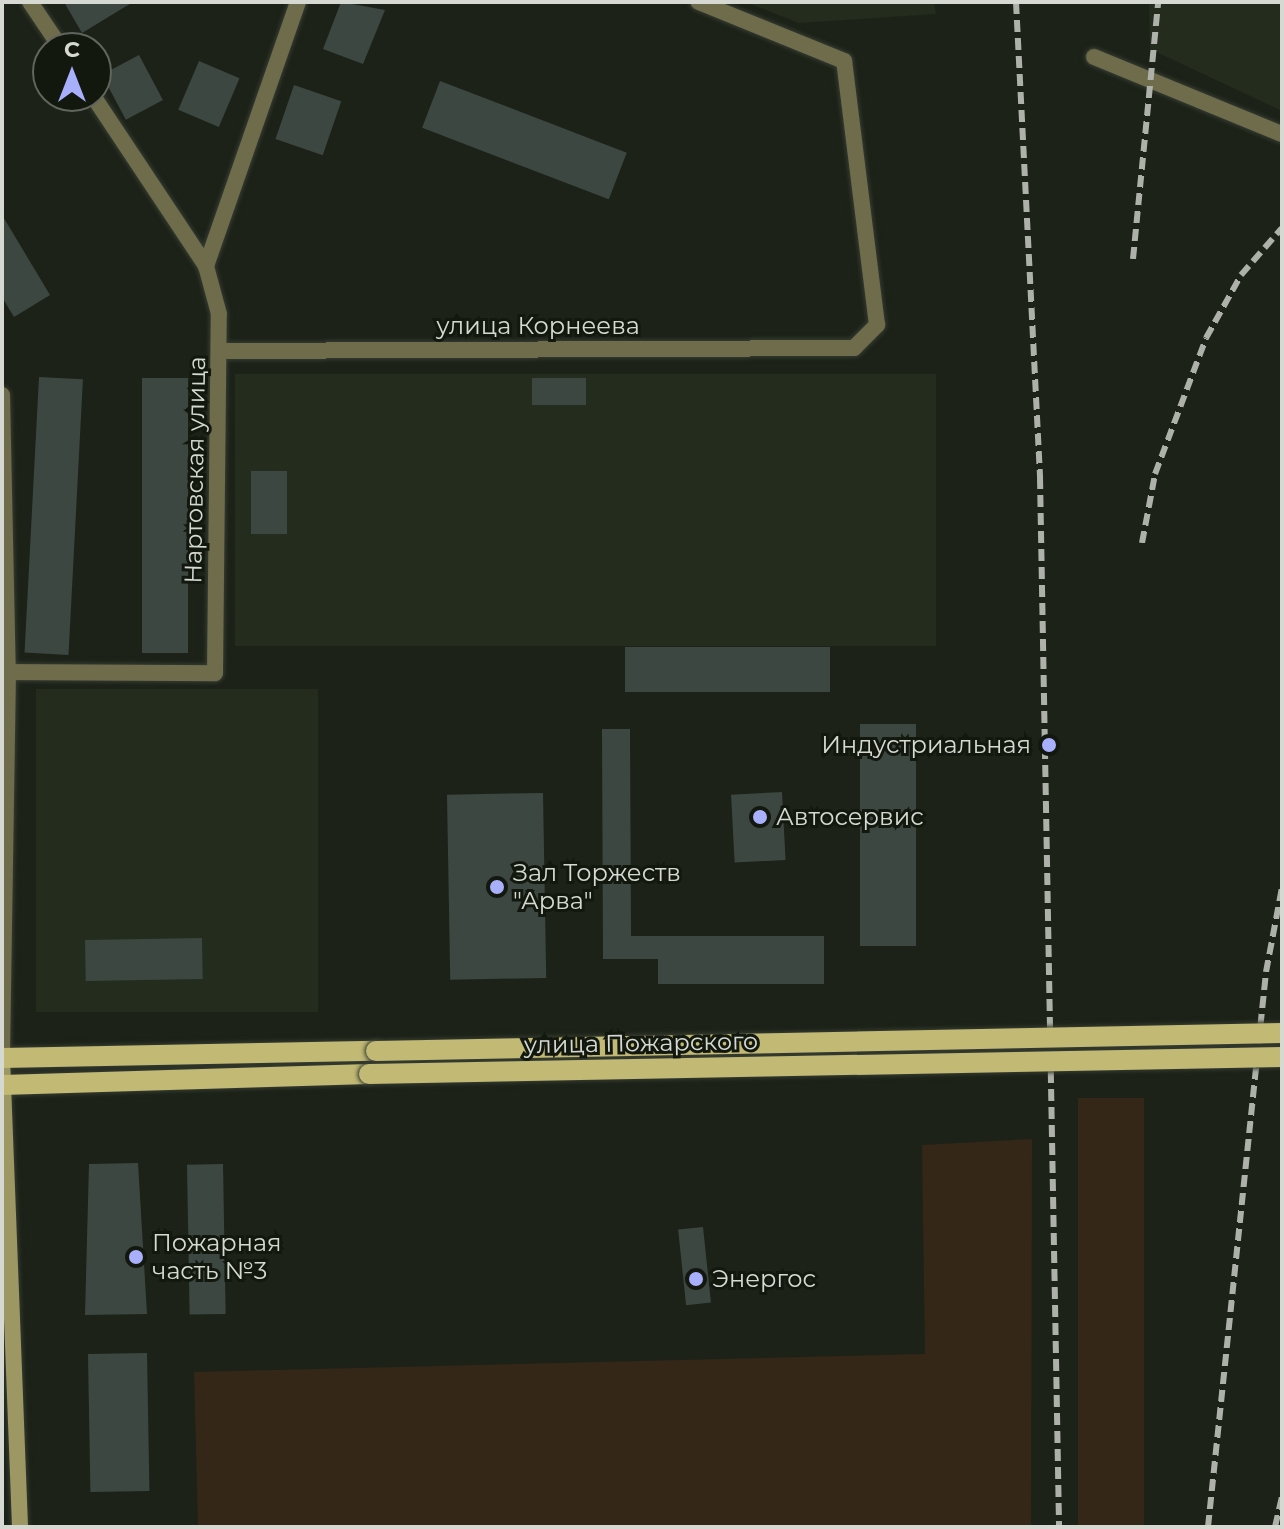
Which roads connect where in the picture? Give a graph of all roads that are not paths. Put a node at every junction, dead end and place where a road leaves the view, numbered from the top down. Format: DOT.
graph roads {
  1 [pos="30,2"];
  2 [pos="298,2"];
  3 [pos="699,2"];
  4 [pos="50,32"];
  5 [pos="1094,57"];
  6 [pos="104,112"];
  7 [pos="1282,134"];
  8 [pos="206,266"];
  9 [pos="221,351"];
  10 [pos="2,395"];
  11 [pos="8,672"];
  12 [pos="1282,1033"];
  13 [pos="1282,1057"];
  14 [pos="2,1058"];
  15 [pos="2,1085"];
  16 [pos="20,1527"];
  1 -- 4 [label="street"];
  2 -- 8 [label="street"];
  3 -- 9 [label="street, улица Корнеева"];
  5 -- 7 [label="street"];
  6 -- 8 [label="street, Нартовская улица"];
  8 -- 9 [label="street, Нартовская улица"];
  9 -- 11 [label="street, Нартовская улица"];
  10 -- 11 [label="street"];
  11 -- 14 [label="street"];
  12 -- 14 [label="main road, улица Пожарского, bridge"];
  13 -- 15 [label="main road, улица Пожарского, bridge"];
  14 -- 15 [label="street"];
  15 -- 16 [label="street"];
}
